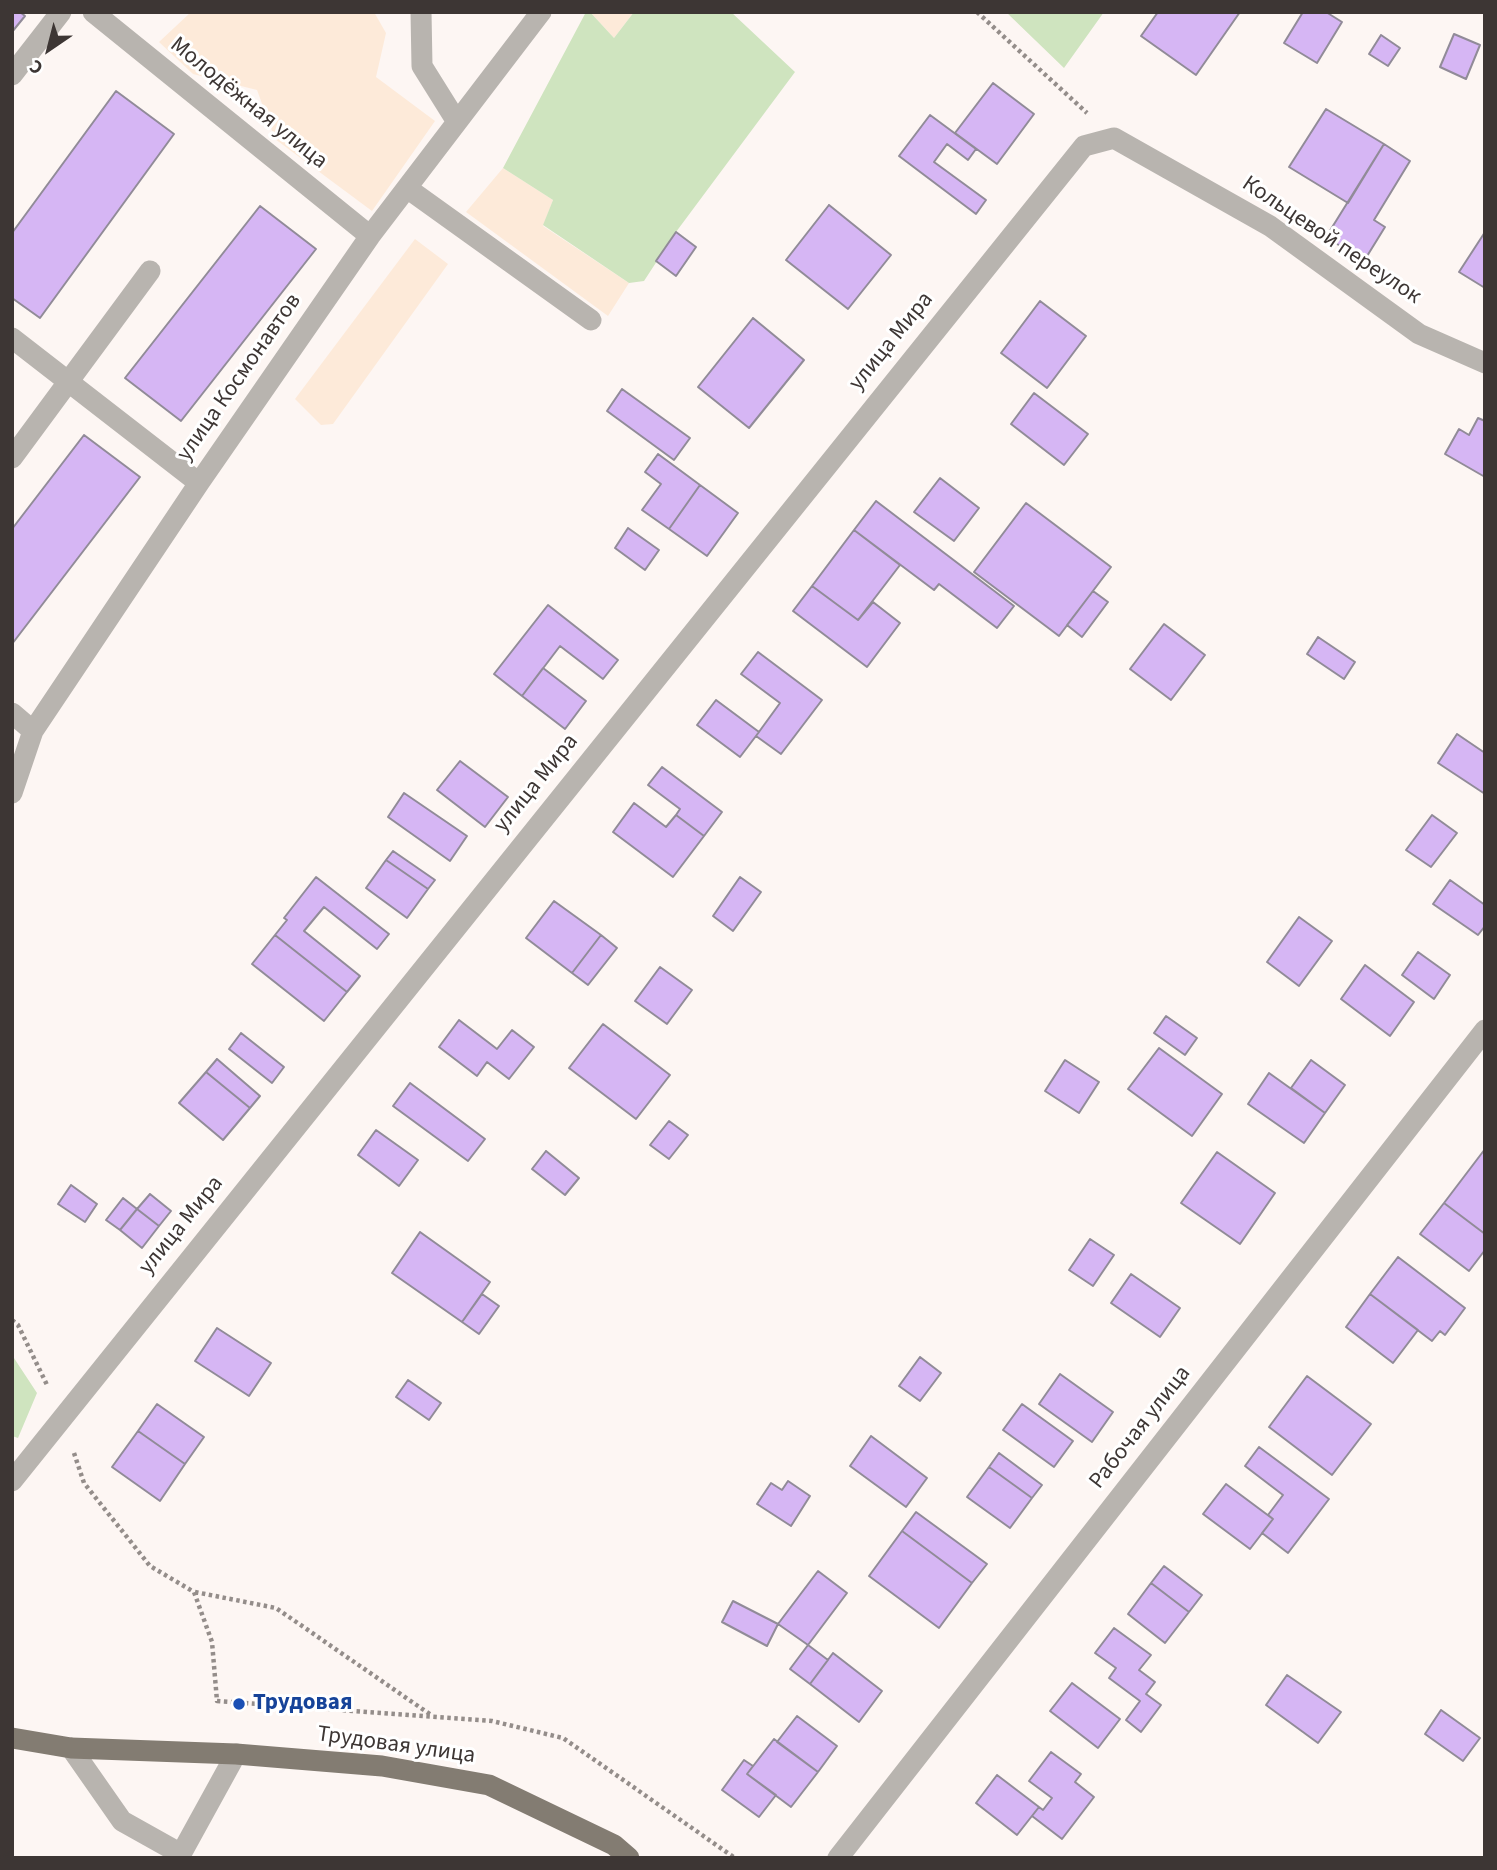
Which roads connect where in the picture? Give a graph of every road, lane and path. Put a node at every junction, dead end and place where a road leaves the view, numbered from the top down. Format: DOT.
graph roads {
  1 [pos="61,12"];
  2 [pos="93,12"];
  3 [pos="421,12"];
  4 [pos="541,12"];
  5 [pos="977,12"];
  6 [pos="12,75"];
  7 [pos="457,122"];
  8 [pos="1114,138"];
  9 [pos="407,188"];
  10 [pos="370,236"];
  11 [pos="150,271"];
  12 [pos="591,320"];
  13 [pos="12,338"];
  14 [pos="1485,363"];
  15 [pos="69,383"];
  16 [pos="12,458"];
  17 [pos="199,483"];
  18 [pos="12,713"];
  19 [pos="33,731"];
  20 [pos="12,793"];
  21 [pos="1485,1030"];
  22 [pos="12,1320"];
  23 [pos="62,1416"];
  24 [pos="12,1481"];
  25 [pos="194,1592"];
  26 [pos="433,1716"];
  27 [pos="12,1738"];
  28 [pos="71,1748"];
  29 [pos="236,1754"];
  30 [pos="179,1856"];
  31 [pos="629,1858"];
  32 [pos="735,1858"];
  33 [pos="838,1858"];
  1 -- 6 [label="street"];
  2 -- 10 [label="street, Молодёжная улица"];
  3 -- 7 [label="street"];
  4 -- 7 [label="street, улица Космонавтов"];
  5 -- 8 [label="path"];
  7 -- 9 [label="street, улица Космонавтов"];
  8 -- 14 [label="street, Кольцевой переулок"];
  8 -- 23 [label="street, улица Мира"];
  9 -- 10 [label="street, улица Космонавтов"];
  9 -- 12 [label="street"];
  10 -- 17 [label="street, улица Космонавтов"];
  11 -- 15 [label="street"];
  13 -- 15 [label="street"];
  15 -- 16 [label="street"];
  15 -- 17 [label="street"];
  17 -- 19 [label="street, улица Космонавтов"];
  18 -- 19 [label="street"];
  19 -- 20 [label="street, улица Космонавтов"];
  21 -- 33 [label="street, Рабочая улица"];
  22 -- 23 [label="path"];
  23 -- 24 [label="street, улица Мира"];
  23 -- 25 [label="path"];
  25 -- 26 [label="path"];
  25 -- 26 [label="path"];
  26 -- 32 [label="path"];
  27 -- 28 [label="main road, Трудовая улица"];
  28 -- 29 [label="main road, Трудовая улица"];
  28 -- 30 [label="street"];
  29 -- 30 [label="street"];
  29 -- 31 [label="main road, Трудовая улица"];
}
